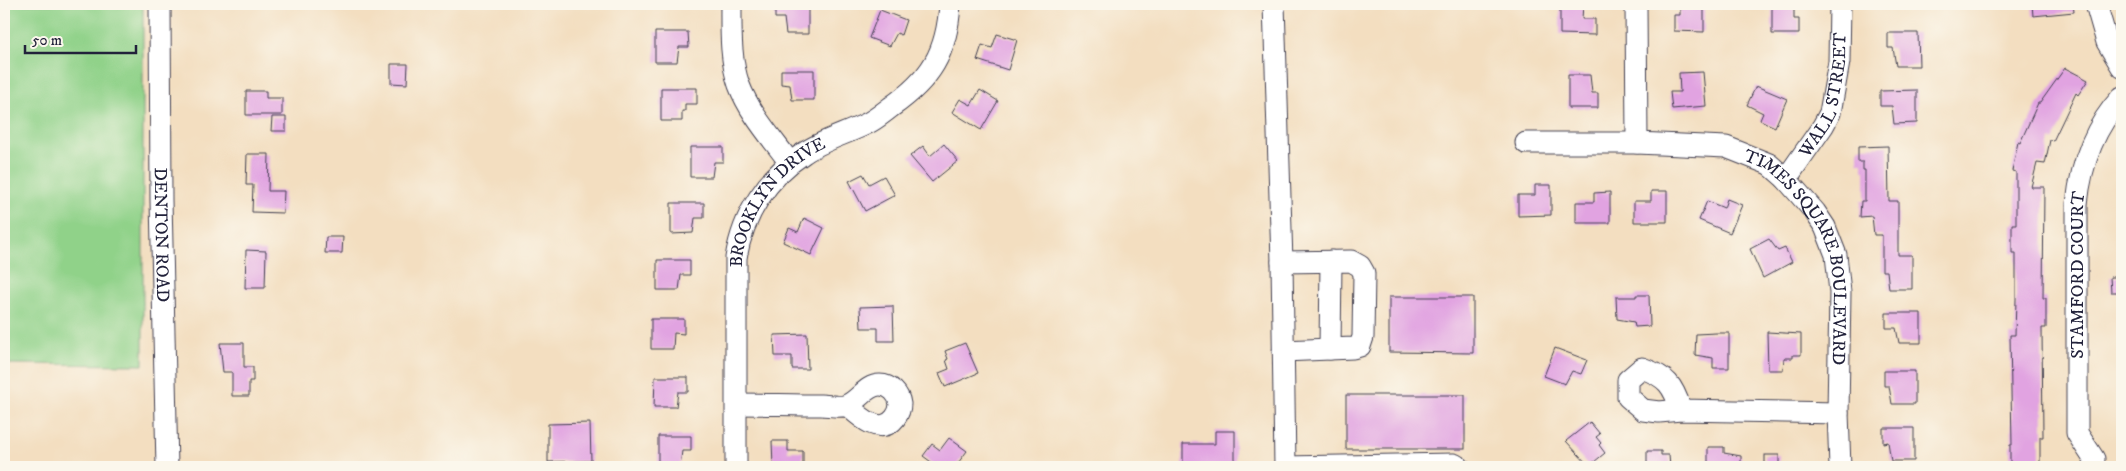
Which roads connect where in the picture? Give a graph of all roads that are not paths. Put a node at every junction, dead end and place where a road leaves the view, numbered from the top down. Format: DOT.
graph roads {
  1 [pos="160,4"];
  2 [pos="731,4"];
  3 [pos="950,4"];
  4 [pos="1274,4"];
  5 [pos="1636,4"];
  6 [pos="1840,4"];
  7 [pos="2096,4"];
  8 [pos="2122,67"];
  9 [pos="2122,97"];
  10 [pos="1637,142"];
  11 [pos="1526,143"];
  12 [pos="790,163"];
  13 [pos="1786,179"];
  14 [pos="1331,261"];
  15 [pos="1282,262"];
  16 [pos="1330,349"];
  17 [pos="1283,351"];
  18 [pos="737,404"];
  19 [pos="847,405"];
  20 [pos="1681,410"];
  21 [pos="1838,413"];
  22 [pos="2094,459"];
  23 [pos="167,467"];
  24 [pos="736,467"];
  25 [pos="1285,467"];
  26 [pos="1459,467"];
  27 [pos="1840,467"];
  1 -- 23 [label="street, DENTON ROAD"];
  2 -- 12 [label="street"];
  3 -- 12 [label="street, BROOKLYN DRIVE"];
  4 -- 15 [label="street"];
  5 -- 10 [label="street"];
  6 -- 13 [label="street, WALL STREET"];
  7 -- 8 [label="street"];
  9 -- 22 [label="street, STAMFORD COURT"];
  10 -- 11 [label="street, TIMES SQUARE BOULEVARD"];
  10 -- 13 [label="street, TIMES SQUARE BOULEVARD"];
  12 -- 18 [label="street, BROOKLYN DRIVE"];
  13 -- 21 [label="street, TIMES SQUARE BOULEVARD"];
  14 -- 15 [label="street"];
  14 -- 16 [label="street"];
  14 -- 16 [label="street"];
  15 -- 17 [label="street"];
  16 -- 17 [label="street"];
  17 -- 25 [label="street"];
  18 -- 19 [label="street"];
  18 -- 24 [label="street, BROOKLYN DRIVE"];
  20 -- 21 [label="street"];
  21 -- 27 [label="street, TIMES SQUARE BOULEVARD"];
  25 -- 26 [label="street"];
}
